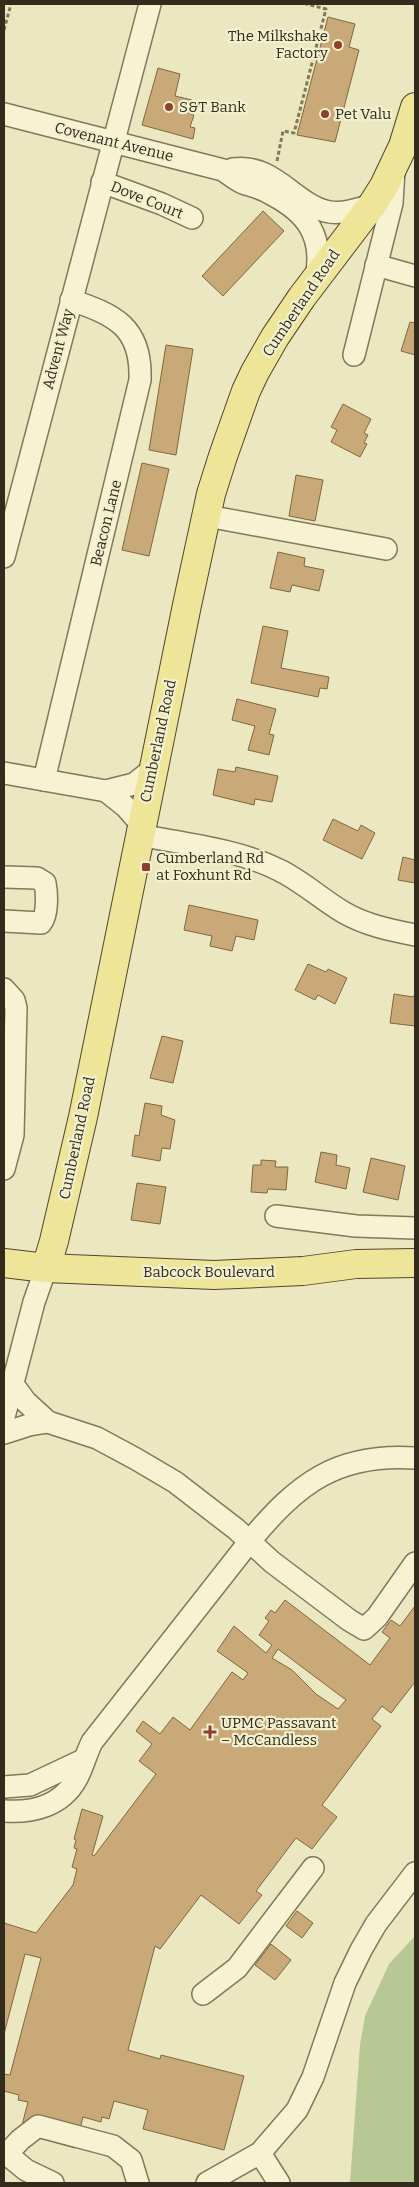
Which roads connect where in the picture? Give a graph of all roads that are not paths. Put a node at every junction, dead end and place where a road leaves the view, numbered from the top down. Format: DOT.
graph roads {
  1 [pos="150,4"];
  2 [pos="415,107"];
  3 [pos="4,114"];
  4 [pos="113,141"];
  5 [pos="394,166"];
  6 [pos="223,170"];
  7 [pos="102,182"];
  8 [pos="372,205"];
  9 [pos="192,218"];
  10 [pos="376,265"];
  11 [pos="415,276"];
  12 [pos="316,278"];
  13 [pos="71,300"];
  14 [pos="354,355"];
  15 [pos="12,492"];
  16 [pos="206,516"];
  17 [pos="386,550"];
  18 [pos="4,558"];
  19 [pos="153,769"];
  20 [pos="4,773"];
  21 [pos="44,780"];
  22 [pos="106,791"];
  23 [pos="140,830"];
  24 [pos="4,877"];
  25 [pos="4,921"];
  26 [pos="415,935"];
  27 [pos="4,989"];
  28 [pos="4,1169"];
  29 [pos="276,1216"];
  30 [pos="415,1228"];
  31 [pos="4,1262"];
  32 [pos="415,1263"];
  33 [pos="46,1268"];
  34 [pos="12,1383"];
  35 [pos="4,1417"];
  36 [pos="48,1422"];
  37 [pos="4,1432"];
  38 [pos="415,1458"];
  39 [pos="250,1541"];
  40 [pos="415,1563"];
  41 [pos="83,1760"];
  42 [pos="4,1787"];
  43 [pos="4,1811"];
  44 [pos="313,1868"];
  45 [pos="415,1873"];
  46 [pos="203,1994"];
  47 [pos="6,2153"];
  48 [pos="260,2153"];
  49 [pos="53,2183"];
  50 [pos="138,2183"];
  51 [pos="207,2183"];
  52 [pos="279,2183"];
  1 -- 4 [label="street, Advent Way"];
  2 -- 5 [label="main road, Cumberland Road"];
  3 -- 4 [label="street, Covenant Avenue"];
  4 -- 6 [label="street, Covenant Avenue"];
  4 -- 7 [label="street, Advent Way"];
  5 -- 8 [label="main road, Cumberland Road"];
  5 -- 10 [label="street"];
  6 -- 8 [label="street, Covenant Avenue"];
  6 -- 12 [label="street, Covenant Avenue"];
  7 -- 9 [label="street, Dove Court"];
  7 -- 13 [label="street, Advent Way"];
  8 -- 12 [label="main road, Cumberland Road"];
  10 -- 11 [label="street"];
  10 -- 14 [label="street"];
  12 -- 16 [label="main road, Cumberland Road"];
  13 -- 15 [label="street, Advent Way"];
  13 -- 21 [label="street, Beacon Lane"];
  15 -- 18 [label="street, Advent Way"];
  16 -- 17 [label="street"];
  16 -- 19 [label="main road, Cumberland Road"];
  19 -- 22 [label="street"];
  19 -- 23 [label="main road, Cumberland Road"];
  20 -- 21 [label="street"];
  21 -- 22 [label="street"];
  22 -- 23 [label="street"];
  23 -- 26 [label="street"];
  23 -- 33 [label="main road, Cumberland Road"];
  24 -- 25 [label="street"];
  27 -- 28 [label="street"];
  29 -- 30 [label="street"];
  31 -- 33 [label="main road, Babcock Boulevard"];
  32 -- 33 [label="main road, Babcock Boulevard"];
  33 -- 34 [label="street, Cumberland Road"];
  34 -- 35 [label="street, Cumberland Road"];
  34 -- 36 [label="street"];
  36 -- 37 [label="street"];
  36 -- 39 [label="street"];
  38 -- 39 [label="street"];
  39 -- 40 [label="street"];
  39 -- 41 [label="street"];
  41 -- 42 [label="street"];
  41 -- 43 [label="street"];
  44 -- 46 [label="street"];
  45 -- 48 [label="street"];
  47 -- 49 [label="street"];
  47 -- 50 [label="street"];
  48 -- 51 [label="street"];
  48 -- 52 [label="street"];
}
